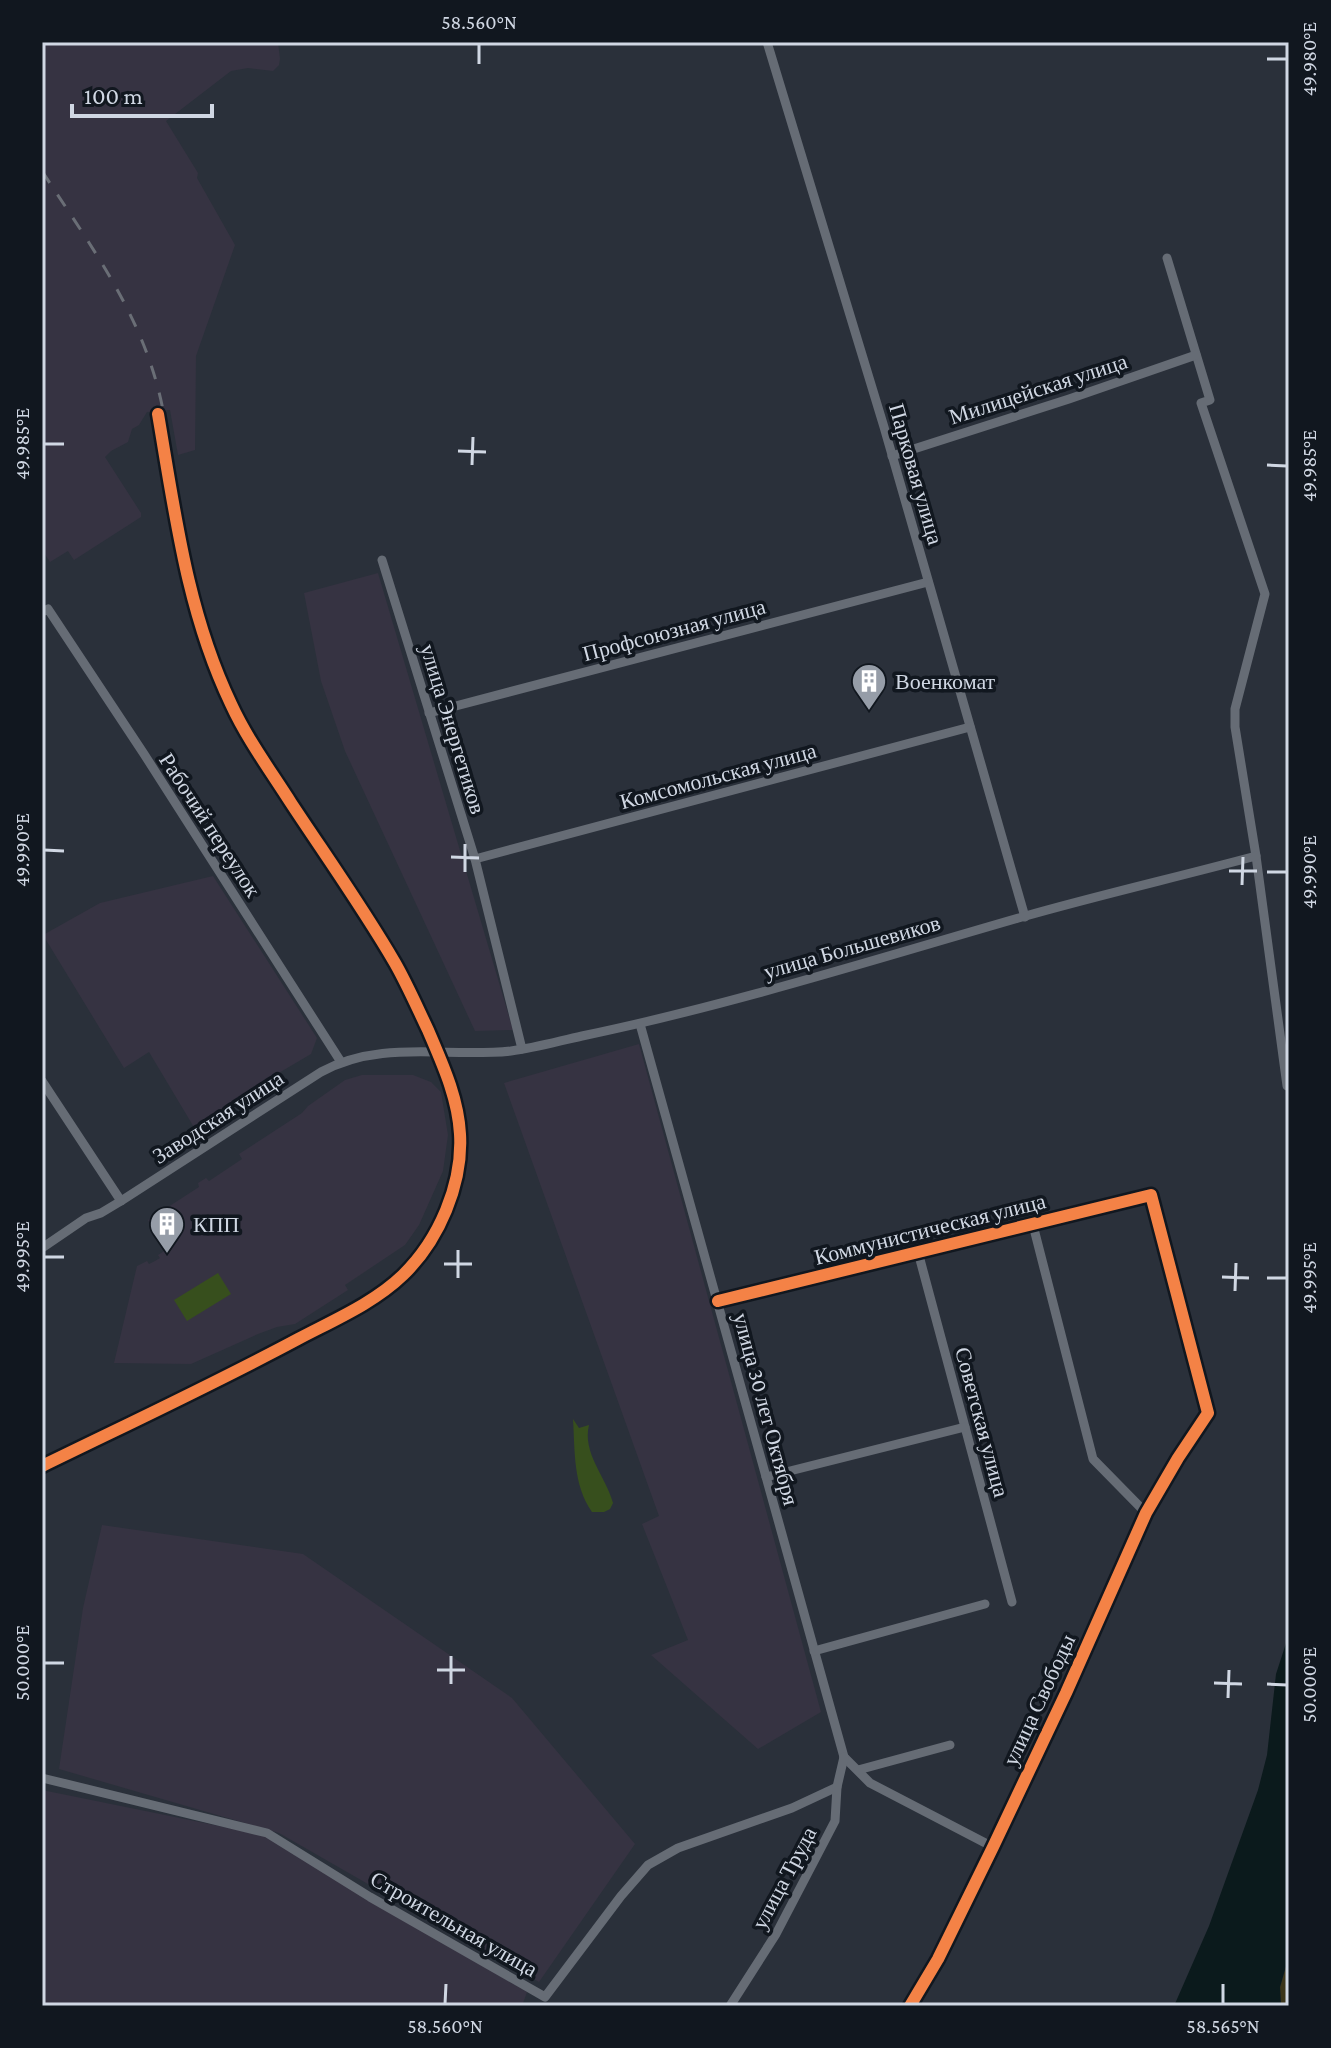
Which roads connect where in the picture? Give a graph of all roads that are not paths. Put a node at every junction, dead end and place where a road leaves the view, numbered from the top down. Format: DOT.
graph roads {
  1 [pos="767,42"];
  2 [pos="1167,258"];
  3 [pos="1196,355"];
  4 [pos="158,414"];
  5 [pos="892,456"];
  6 [pos="382,560"];
  7 [pos="928,582"];
  8 [pos="45,610"];
  9 [pos="429,713"];
  10 [pos="970,727"];
  11 [pos="1256,856"];
  12 [pos="475,859"];
  13 [pos="1025,917"];
  14 [pos="640,1024"];
  15 [pos="522,1049"];
  16 [pos="425,1051"];
  17 [pos="341,1062"];
  18 [pos="42,1081"];
  19 [pos="1287,1086"];
  20 [pos="121,1201"];
  21 [pos="1033,1225"];
  22 [pos="42,1248"];
  23 [pos="918,1252"];
  24 [pos="718,1301"];
  25 [pos="1208,1413"];
  26 [pos="965,1427"];
  27 [pos="42,1466"];
  28 [pos="766,1477"];
  29 [pos="1146,1513"];
  30 [pos="1012,1602"];
  31 [pos="985,1604"];
  32 [pos="814,1651"];
  33 [pos="950,1745"];
  34 [pos="844,1757"];
  35 [pos="858,1770"];
  36 [pos="42,1778"];
  37 [pos="837,1787"];
  38 [pos="993,1847"];
  39 [pos="730,2006"];
  40 [pos="910,2006"];
  1 -- 5 [label="street, Парковая улица"];
  2 -- 3 [label="street"];
  3 -- 5 [label="street, Милицейская улица"];
  3 -- 11 [label="street"];
  4 -- 27 [label="street"];
  5 -- 7 [label="street, Парковая улица"];
  6 -- 9 [label="street, улица Энергетиков"];
  7 -- 9 [label="street, Профсоюзная улица"];
  7 -- 10 [label="street, Парковая улица"];
  8 -- 17 [label="street, Рабочий переулок"];
  9 -- 12 [label="street, улица Энергетиков"];
  10 -- 12 [label="street, Комсомольская улица"];
  10 -- 13 [label="street, Парковая улица"];
  11 -- 13 [label="street, улица Большевиков"];
  11 -- 19 [label="street"];
  12 -- 15 [label="street, улица Энергетиков"];
  13 -- 14 [label="street, улица Большевиков"];
  14 -- 15 [label="street, улица Большевиков"];
  14 -- 24 [label="street, улица 30 лет Октября"];
  15 -- 16 [label="street, улица Большевиков"];
  16 -- 17 [label="street, Заводская улица"];
  17 -- 20 [label="street, Заводская улица"];
  18 -- 20 [label="street"];
  20 -- 22 [label="street, Заводская улица"];
  21 -- 23 [label="street, Коммунистическая улица"];
  21 -- 25 [label="street, Коммунистическая улица"];
  21 -- 29 [label="street"];
  23 -- 24 [label="street, Коммунистическая улица"];
  23 -- 26 [label="street, Советская улица"];
  24 -- 28 [label="street, улица 30 лет Октября"];
  25 -- 29 [label="street, улица Свободы"];
  26 -- 28 [label="street"];
  26 -- 30 [label="street, Советская улица"];
  28 -- 32 [label="street, улица 30 лет Октября"];
  29 -- 38 [label="street, улица Свободы"];
  31 -- 32 [label="street"];
  32 -- 34 [label="street, улица 30 лет Октября"];
  33 -- 35 [label="street"];
  34 -- 35 [label="street"];
  34 -- 37 [label="street, улица Труда"];
  35 -- 38 [label="street"];
  36 -- 37 [label="street, Строительная улица"];
  37 -- 39 [label="street, улица Труда"];
  38 -- 40 [label="street, улица Свободы"];
}
